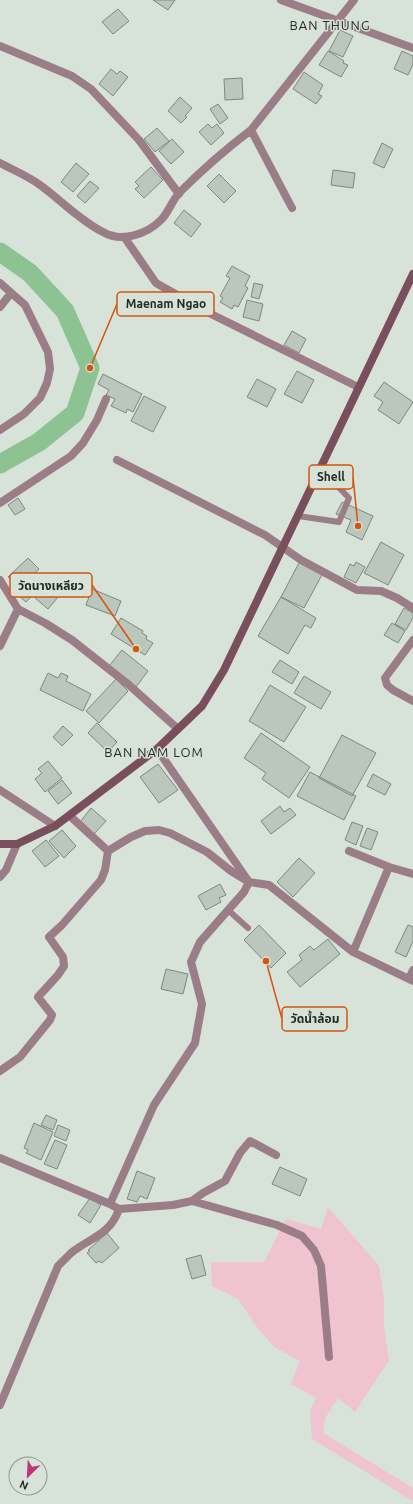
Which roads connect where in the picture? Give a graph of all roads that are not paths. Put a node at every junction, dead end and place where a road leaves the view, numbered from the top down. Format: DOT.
graph roads {
  1 [pos="281,0"];
  2 [pos="354,0"];
  3 [pos="337,21"];
  4 [pos="0,46"];
  5 [pos="413,48"];
  6 [pos="251,130"];
  7 [pos="0,163"];
  8 [pos="179,194"];
  9 [pos="292,208"];
  10 [pos="125,238"];
  11 [pos="413,274"];
  12 [pos="0,283"];
  13 [pos="11,293"];
  14 [pos="0,307"];
  15 [pos="358,388"];
  16 [pos="106,399"];
  17 [pos="0,430"];
  18 [pos="117,460"];
  19 [pos="320,468"];
  20 [pos="0,503"];
  21 [pos="298,516"];
  22 [pos="282,547"];
  23 [pos="0,580"];
  24 [pos="413,608"];
  25 [pos="18,609"];
  26 [pos="413,640"];
  27 [pos="0,646"];
  28 [pos="413,701"];
  29 [pos="178,729"];
  30 [pos="157,749"];
  31 [pos="0,790"];
  32 [pos="70,816"];
  33 [pos="54,826"];
  34 [pos="0,844"];
  35 [pos="17,844"];
  36 [pos="108,851"];
  37 [pos="349,851"];
  38 [pos="389,867"];
  39 [pos="413,874"];
  40 [pos="0,877"];
  41 [pos="249,882"];
  42 [pos="228,910"];
  43 [pos="248,928"];
  44 [pos="353,952"];
  45 [pos="413,970"];
  46 [pos="411,980"];
  47 [pos="0,1071"];
  48 [pos="276,1155"];
  49 [pos="0,1158"];
  50 [pos="192,1201"];
  51 [pos="110,1204"];
  52 [pos="119,1209"];
  53 [pos="329,1356"];
  54 [pos="0,1405"];
  1 -- 3 [label="street"];
  2 -- 3 [label="street"];
  3 -- 5 [label="street"];
  3 -- 6 [label="street"];
  4 -- 8 [label="street"];
  6 -- 8 [label="street"];
  6 -- 9 [label="street"];
  7 -- 10 [label="street"];
  8 -- 10 [label="street"];
  10 -- 15 [label="street"];
  11 -- 15 [label="main road"];
  12 -- 13 [label="street"];
  13 -- 14 [label="street"];
  13 -- 17 [label="street"];
  15 -- 19 [label="main road"];
  16 -- 20 [label="street"];
  18 -- 22 [label="street"];
  19 -- 21 [label="main road"];
  19 -- 21 [label="lane"];
  21 -- 22 [label="main road"];
  22 -- 24 [label="street"];
  22 -- 29 [label="main road"];
  23 -- 25 [label="street"];
  25 -- 27 [label="street"];
  25 -- 29 [label="street"];
  26 -- 28 [label="street"];
  29 -- 30 [label="main road"];
  30 -- 32 [label="main road"];
  30 -- 41 [label="street"];
  31 -- 33 [label="street"];
  32 -- 33 [label="main road"];
  32 -- 36 [label="street"];
  33 -- 35 [label="main road"];
  34 -- 35 [label="main road"];
  35 -- 40 [label="street"];
  36 -- 41 [label="street"];
  36 -- 47 [label="street"];
  37 -- 38 [label="street"];
  38 -- 39 [label="street"];
  38 -- 44 [label="street"];
  41 -- 42 [label="street"];
  41 -- 44 [label="street"];
  42 -- 43 [label="lane"];
  42 -- 51 [label="street"];
  44 -- 46 [label="street"];
  45 -- 46 [label="street"];
  48 -- 50 [label="street"];
  49 -- 51 [label="street"];
  50 -- 52 [label="street"];
  50 -- 53 [label="street"];
  51 -- 52 [label="street"];
  52 -- 54 [label="street"];
}
